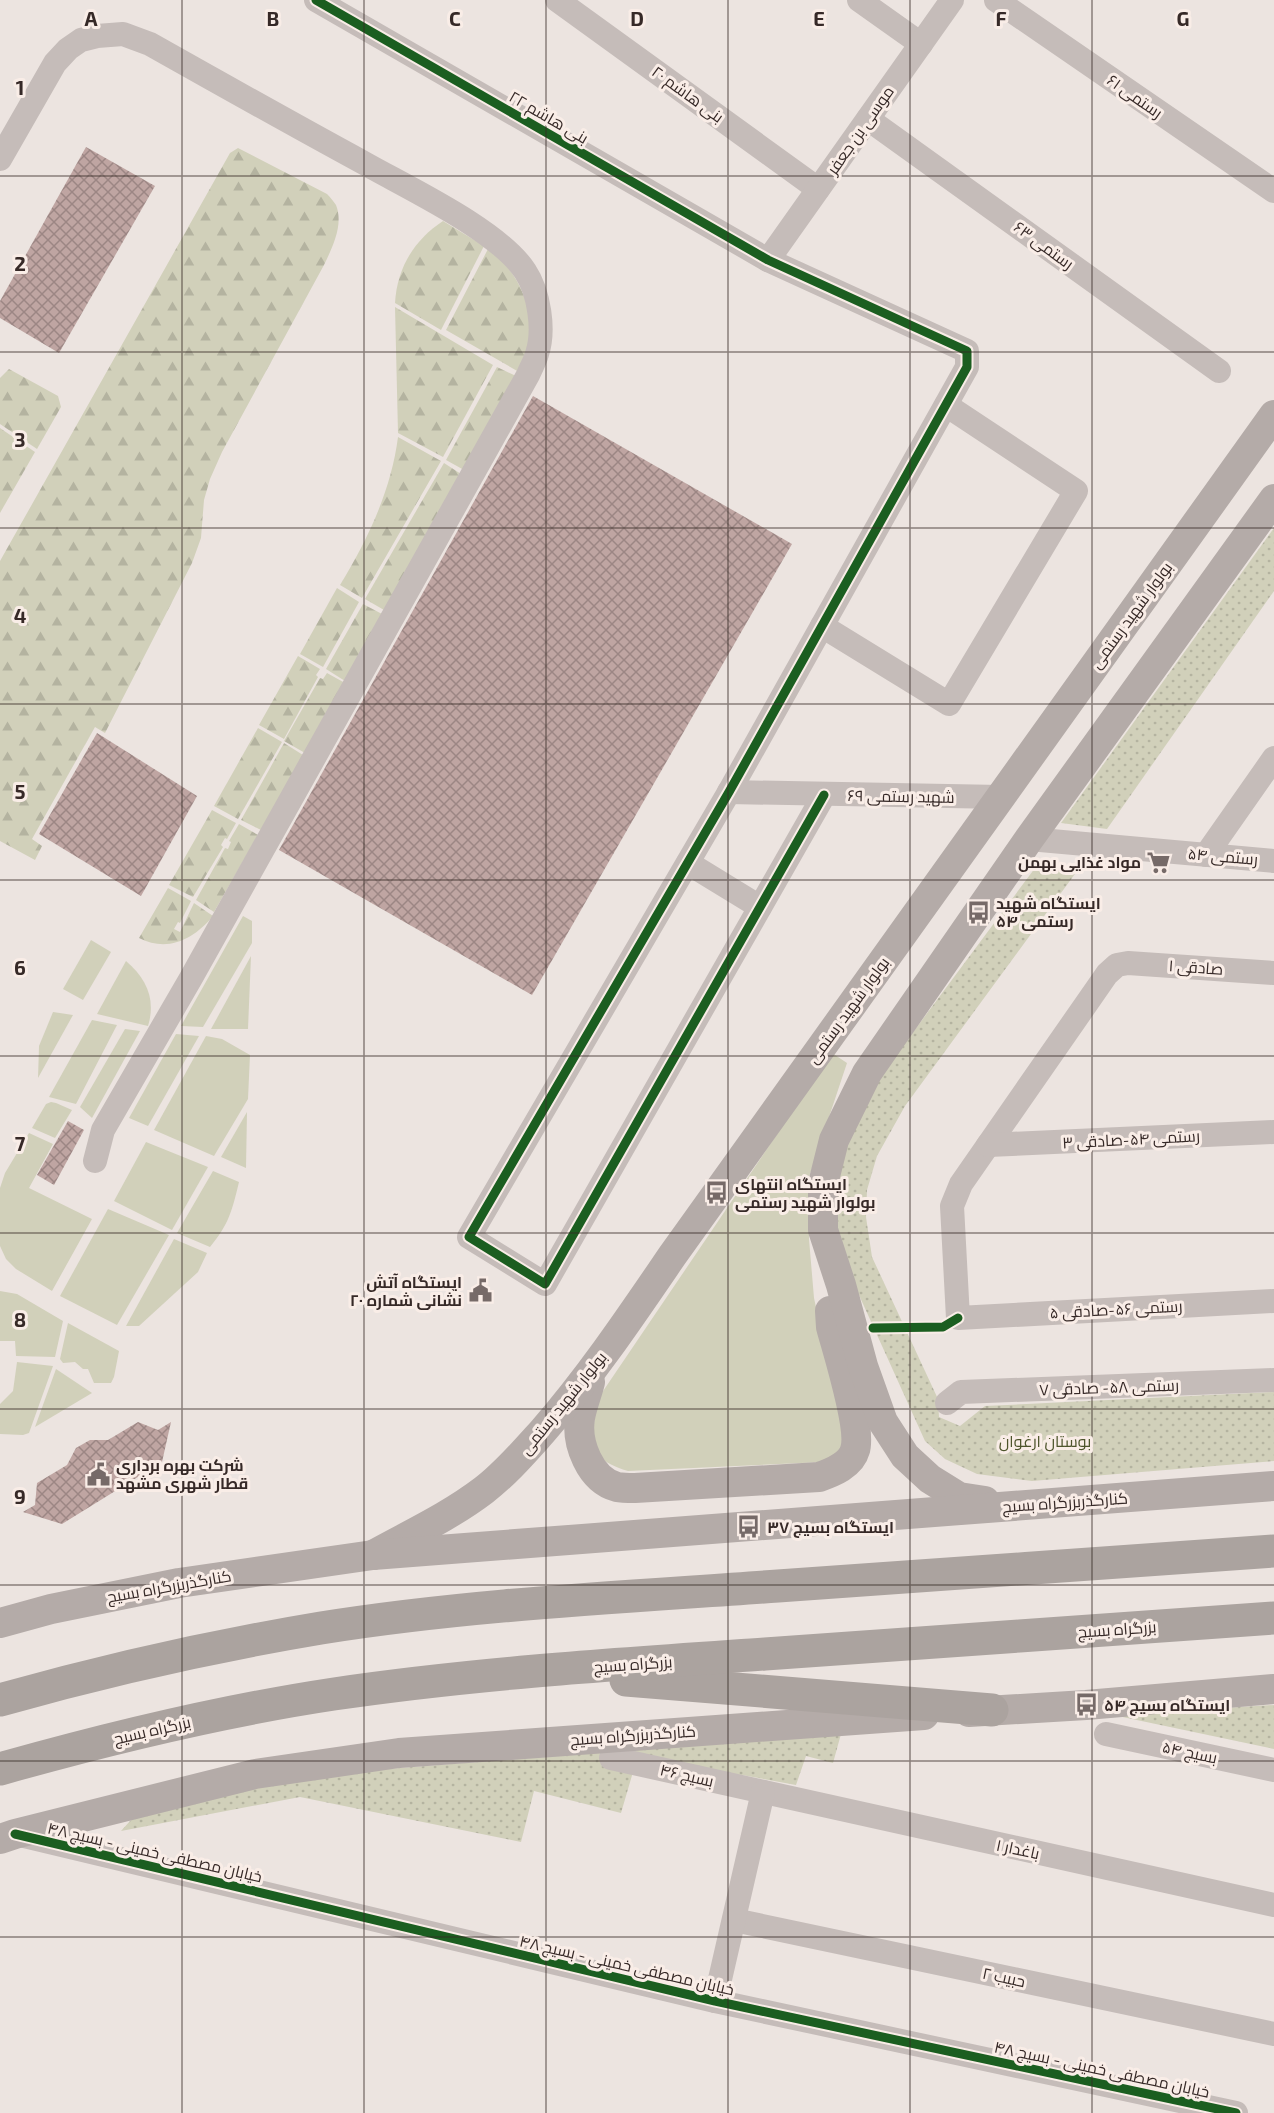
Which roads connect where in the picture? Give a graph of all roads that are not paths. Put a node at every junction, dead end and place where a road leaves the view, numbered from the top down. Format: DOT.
graph roads {
  1 [pos="316,0"];
  2 [pos="557,0"];
  3 [pos="859,0"];
  4 [pos="952,0"];
  5 [pos="996,0"];
  6 [pos="921,44"];
  7 [pos="868,118"];
  8 [pos="0,159"];
  9 [pos="818,189"];
  10 [pos="1274,191"];
  11 [pos="768,260"];
  12 [pos="1220,371"];
  13 [pos="946,405"];
  14 [pos="1274,415"];
  15 [pos="1274,499"];
  16 [pos="822,626"];
  17 [pos="1274,758"];
  18 [pos="729,792"];
  19 [pos="824,795"];
  20 [pos="1001,797"];
  21 [pos="1029,839"];
  22 [pos="1206,855"];
  23 [pos="1274,861"];
  24 [pos="688,863"];
  25 [pos="760,907"];
  26 [pos="1274,973"];
  27 [pos="1274,1132"];
  28 [pos="988,1145"];
  29 [pos="95,1161"];
  30 [pos="823,1230"];
  31 [pos="1274,1301"];
  32 [pos="595,1368"];
  33 [pos="1274,1380"];
  34 [pos="947,1403"];
  35 [pos="1274,1486"];
  36 [pos="1015,1506"];
  37 [pos="1274,1551"];
  38 [pos="373,1555"];
  39 [pos="1274,1618"];
  40 [pos="0,1623"];
  41 [pos="525,1672"];
  42 [pos="1274,1689"];
  43 [pos="0,1700"];
  44 [pos="992,1710"];
  45 [pos="1106,1734"];
  46 [pos="610,1758"];
  47 [pos="0,1769"];
  48 [pos="1274,1770"];
  49 [pos="763,1792"];
  50 [pos="7,1837"];
  51 [pos="1274,1905"];
  52 [pos="734,1920"];
  53 [pos="715,2001"];
  54 [pos="1274,2034"];
  55 [pos="1236,2113"];
  1 -- 11 [label="street, بنی هاشم ۲۲"];
  2 -- 9 [label="street, بنی هاشم ۲۰"];
  3 -- 6 [label="street"];
  4 -- 6 [label="street, موسی بن جعفر"];
  5 -- 10 [label="street, رستمی ۶۱"];
  6 -- 7 [label="street, موسی بن جعفر"];
  7 -- 9 [label="street, موسی بن جعفر"];
  7 -- 12 [label="street, رستمی ۶۳"];
  8 -- 29 [label="street"];
  9 -- 11 [label="street, موسی بن جعفر"];
  11 -- 13 [label="street, بنی هاشم ۲۲"];
  13 -- 16 [label="street"];
  13 -- 16 [label="street"];
  14 -- 20 [label="main road, بولوار شهید رستمی"];
  15 -- 21 [label="main road"];
  16 -- 18 [label="street"];
  17 -- 22 [label="street"];
  18 -- 19 [label="street, شهید رستمی ۶۹"];
  18 -- 24 [label="street"];
  19 -- 20 [label="street, شهید رستمی ۶۹"];
  19 -- 25 [label="street"];
  20 -- 32 [label="main road, بولوار شهید رستمی"];
  21 -- 22 [label="street, رستمی ۵۴"];
  21 -- 30 [label="main road"];
  22 -- 23 [label="street, رستمی ۵۴"];
  24 -- 25 [label="street"];
  24 -- 25 [label="street"];
  26 -- 28 [label="street, صادقی ۱"];
  27 -- 28 [label="street, رستمی ۵۴-صادقی ۳"];
  28 -- 31 [label="street, رستمی ۵۶-صادقی ۵"];
  30 -- 32 [label="main road"];
  30 -- 36 [label="main road"];
  32 -- 38 [label="main road, بولوار شهید رستمی"];
  33 -- 34 [label="street, رستمی ۵۸- صادقی ۷"];
  35 -- 36 [label="main road, کنارگذربزرگراه بسیج"];
  36 -- 38 [label="main road, کنارگذربزرگراه بسیج"];
  37 -- 43 [label="highway"];
  38 -- 40 [label="main road, کنارگذربزرگراه بسیج"];
  39 -- 41 [label="highway, بزرگراه بسیج"];
  41 -- 44 [label="highway"];
  41 -- 47 [label="highway, بزرگراه بسیج"];
  42 -- 44 [label="main road, کنارگذربزرگراه بسیج"];
  44 -- 50 [label="main road, کنارگذربزرگراه بسیج"];
  45 -- 48 [label="street, بسیج ۵۴"];
  46 -- 49 [label="street, بسیج ۴۶"];
  49 -- 51 [label="street, باغدار ۱"];
  49 -- 52 [label="street"];
  50 -- 53 [label="street, خیابان مصطفی خمینی - بسیج ۴۸"];
  52 -- 53 [label="street"];
  52 -- 54 [label="street, حبیب ۲"];
  53 -- 55 [label="street, خیابان مصطفی خمینی - بسیج ۴۸"];
}
